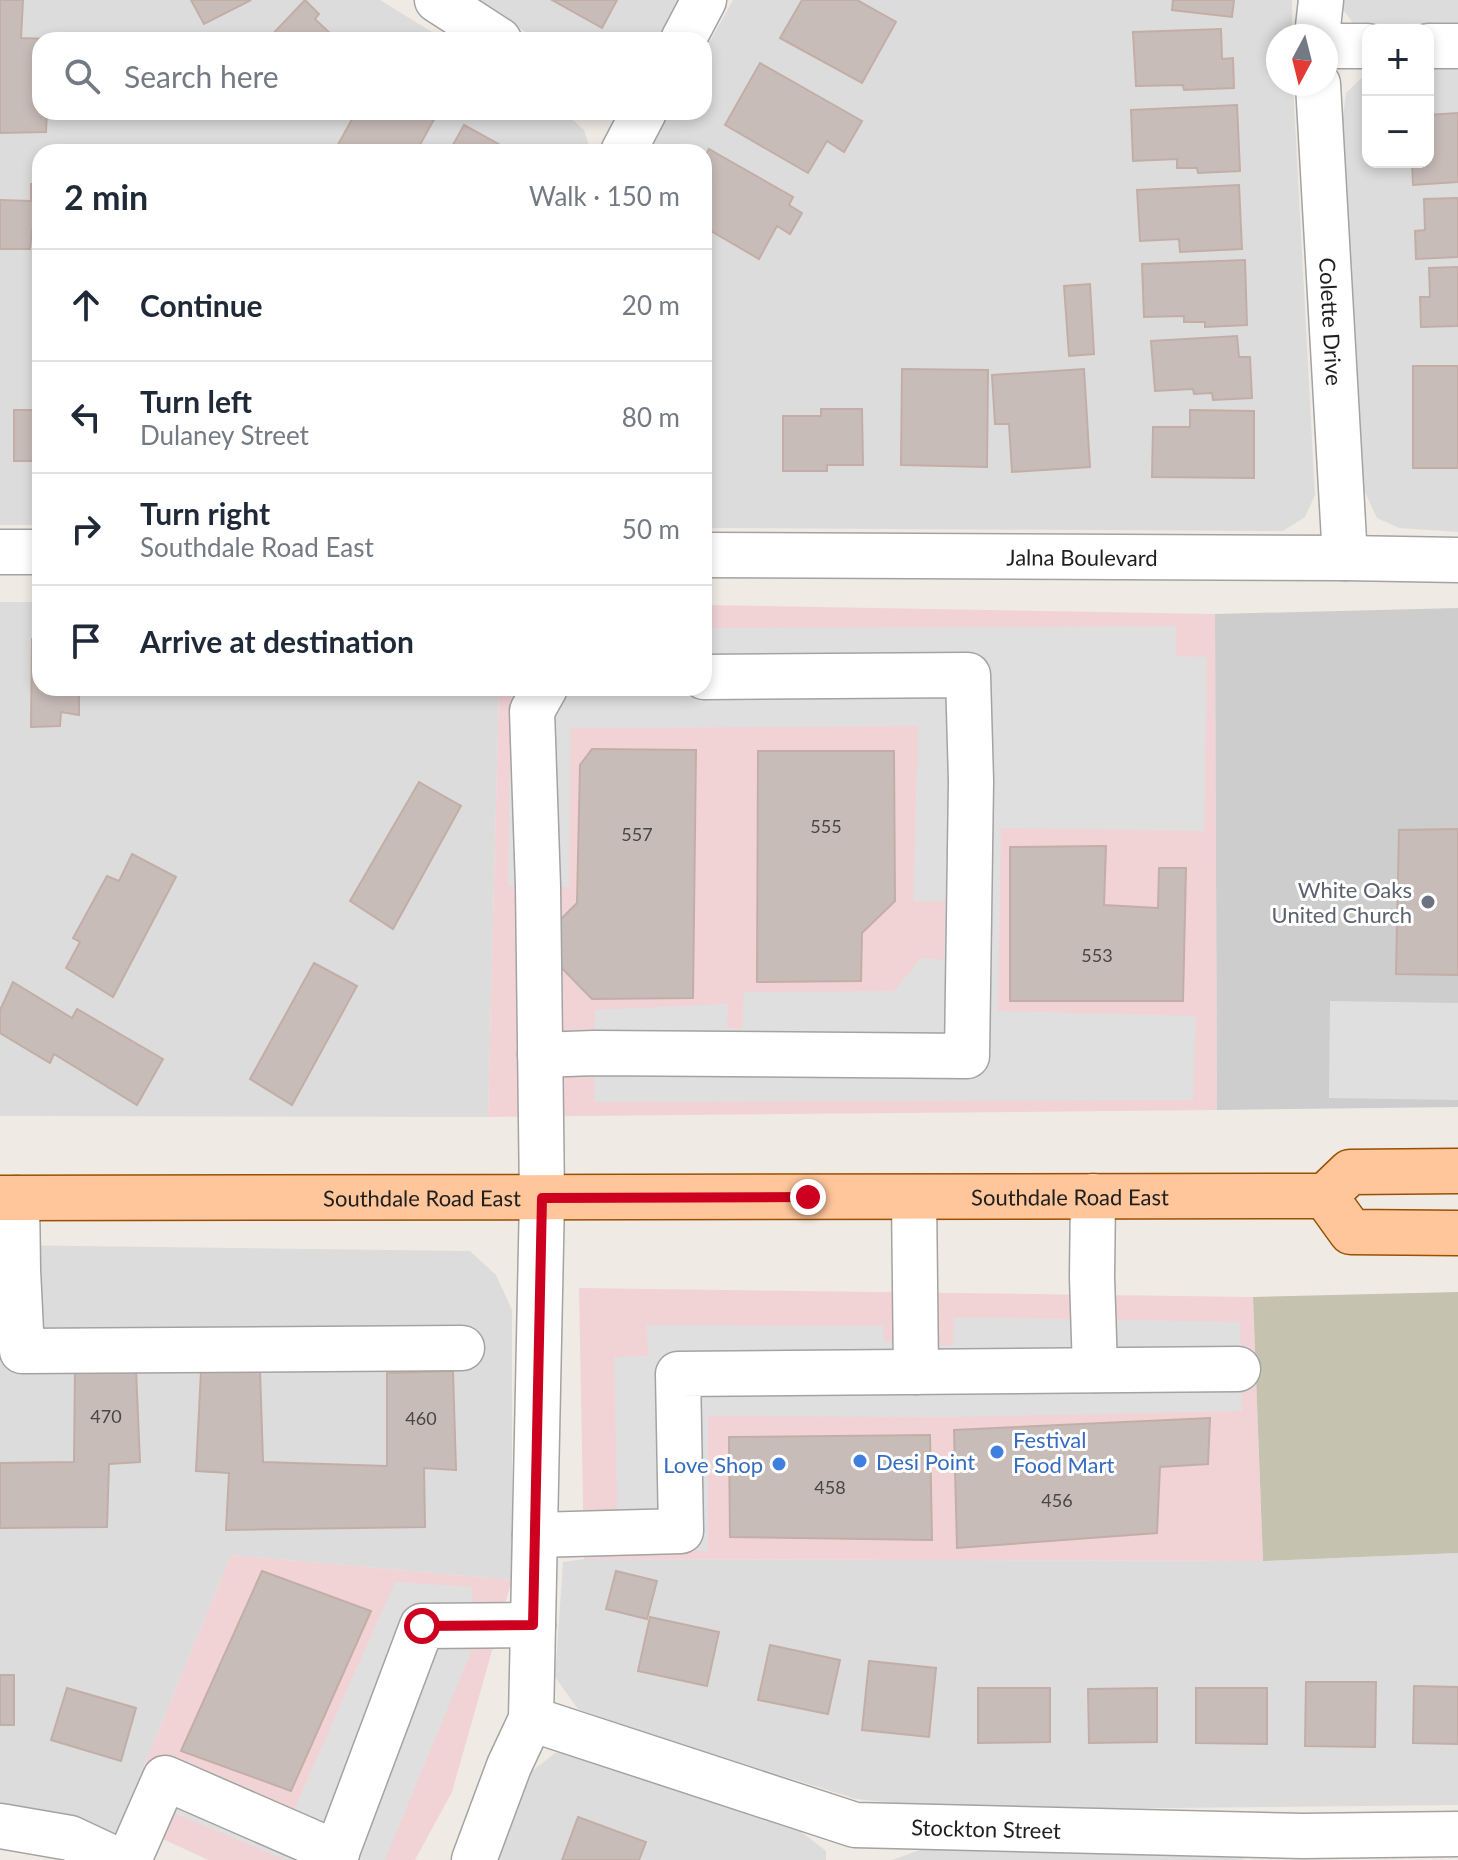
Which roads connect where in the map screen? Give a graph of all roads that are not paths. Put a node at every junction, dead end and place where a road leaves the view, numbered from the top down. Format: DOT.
graph roads {
  1 [pos="437,0"];
  2 [pos="704,0"];
  3 [pos="1321,0"];
  4 [pos="1318,24"];
  5 [pos="487,32"];
  6 [pos="687,32"];
  7 [pos="1338,46"];
  8 [pos="1362,46"];
  9 [pos="1434,46"];
  10 [pos="1458,46"];
  11 [pos="1319,96"];
  12 [pos="0,552"];
  13 [pos="32,552"];
  14 [pos="712,555"];
  15 [pos="1345,558"];
  16 [pos="1458,560"];
  17 [pos="712,677"];
  18 [pos="540,696"];
  19 [pos="540,1055"];
  20 [pos="1458,1171"];
  21 [pos="1093,1196"];
  22 [pos="1325,1196"];
  23 [pos="914,1197"];
  24 [pos="8,1198"];
  25 [pos="542,1198"];
  26 [pos="1458,1233"];
  27 [pos="462,1348"];
  28 [pos="11,1351"];
  29 [pos="1238,1369"];
  30 [pos="1095,1370"];
  31 [pos="916,1372"];
  32 [pos="535,1535"];
  33 [pos="533,1625"];
  34 [pos="531,1719"];
  35 [pos="0,1826"];
  36 [pos="1458,1834"];
  37 [pos="854,1842"];
  38 [pos="1303,1848"];
  39 [pos="336,1857"];
  40 [pos="117,1860"];
  41 [pos="129,1860"];
  42 [pos="474,1860"];
  1 -- 5 [label="street"];
  2 -- 6 [label="street"];
  3 -- 4 [label="street"];
  7 -- 8 [label="street"];
  9 -- 10 [label="street"];
  11 -- 15 [label="street, Colette Drive"];
  12 -- 13 [label="street"];
  14 -- 15 [label="street, Jalna Boulevard"];
  15 -- 16 [label="street, Jalna Boulevard"];
  17 -- 19 [label="street"];
  18 -- 19 [label="street"];
  19 -- 25 [label="street"];
  20 -- 22 [label="main road"];
  21 -- 22 [label="main road, Southdale Road East"];
  21 -- 23 [label="main road, Southdale Road East"];
  21 -- 30 [label="street"];
  22 -- 26 [label="main road"];
  23 -- 25 [label="main road, Southdale Road East"];
  23 -- 31 [label="street"];
  24 -- 25 [label="main road, Southdale Road East"];
  24 -- 28 [label="street"];
  25 -- 32 [label="street"];
  27 -- 28 [label="street"];
  29 -- 30 [label="street"];
  30 -- 31 [label="street"];
  31 -- 32 [label="street"];
  32 -- 33 [label="street"];
  33 -- 34 [label="street"];
  33 -- 39 [label="street"];
  34 -- 37 [label="street, Stockton Street"];
  34 -- 42 [label="street"];
  35 -- 40 [label="street"];
  36 -- 38 [label="street, Stockton Street"];
  37 -- 38 [label="street, Stockton Street"];
  39 -- 41 [label="street"];
}
